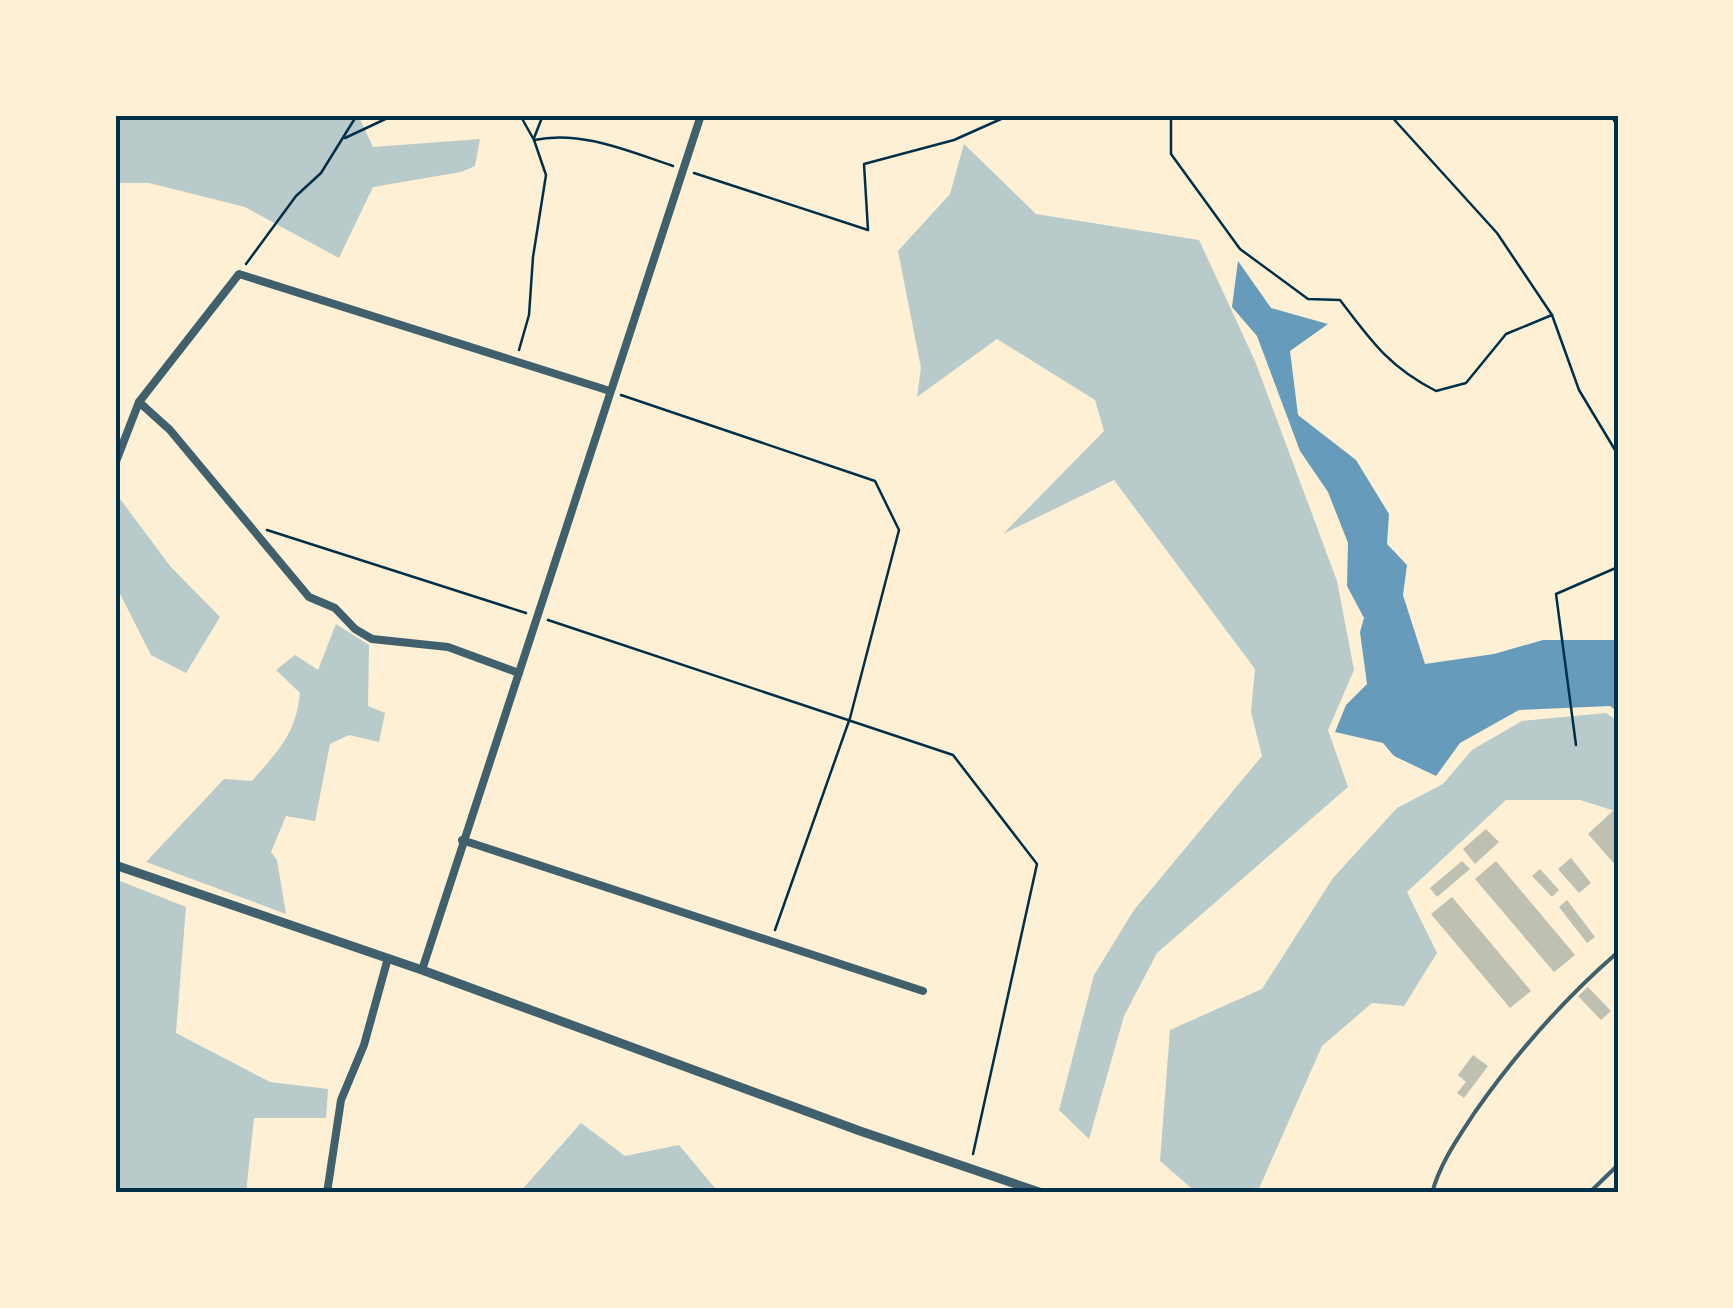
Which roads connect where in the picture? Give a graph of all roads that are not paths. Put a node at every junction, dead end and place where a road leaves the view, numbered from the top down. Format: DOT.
graph roads {
  1 [pos="701,115"];
  2 [pos="610,391"];
  3 [pos="139,402"];
  4 [pos="115,464"];
  5 [pos="519,673"];
  6 [pos="462,840"];
  7 [pos="115,865"];
  8 [pos="1618,952"];
  9 [pos="388,958"];
  10 [pos="422,970"];
  11 [pos="923,991"];
  12 [pos="1618,1165"];
  13 [pos="326,1193"];
  14 [pos="1042,1193"];
  15 [pos="1432,1193"];
  16 [pos="1589,1193"];
  1 -- 2 [label="street"];
  2 -- 3 [label="street"];
  2 -- 5 [label="street"];
  3 -- 4 [label="street"];
  3 -- 5 [label="street"];
  5 -- 6 [label="street"];
  6 -- 10 [label="street"];
  6 -- 11 [label="street"];
  7 -- 9 [label="street"];
  8 -- 15 [label="lane"];
  9 -- 10 [label="street"];
  9 -- 13 [label="street"];
  10 -- 14 [label="street"];
  12 -- 16 [label="lane"];
}
